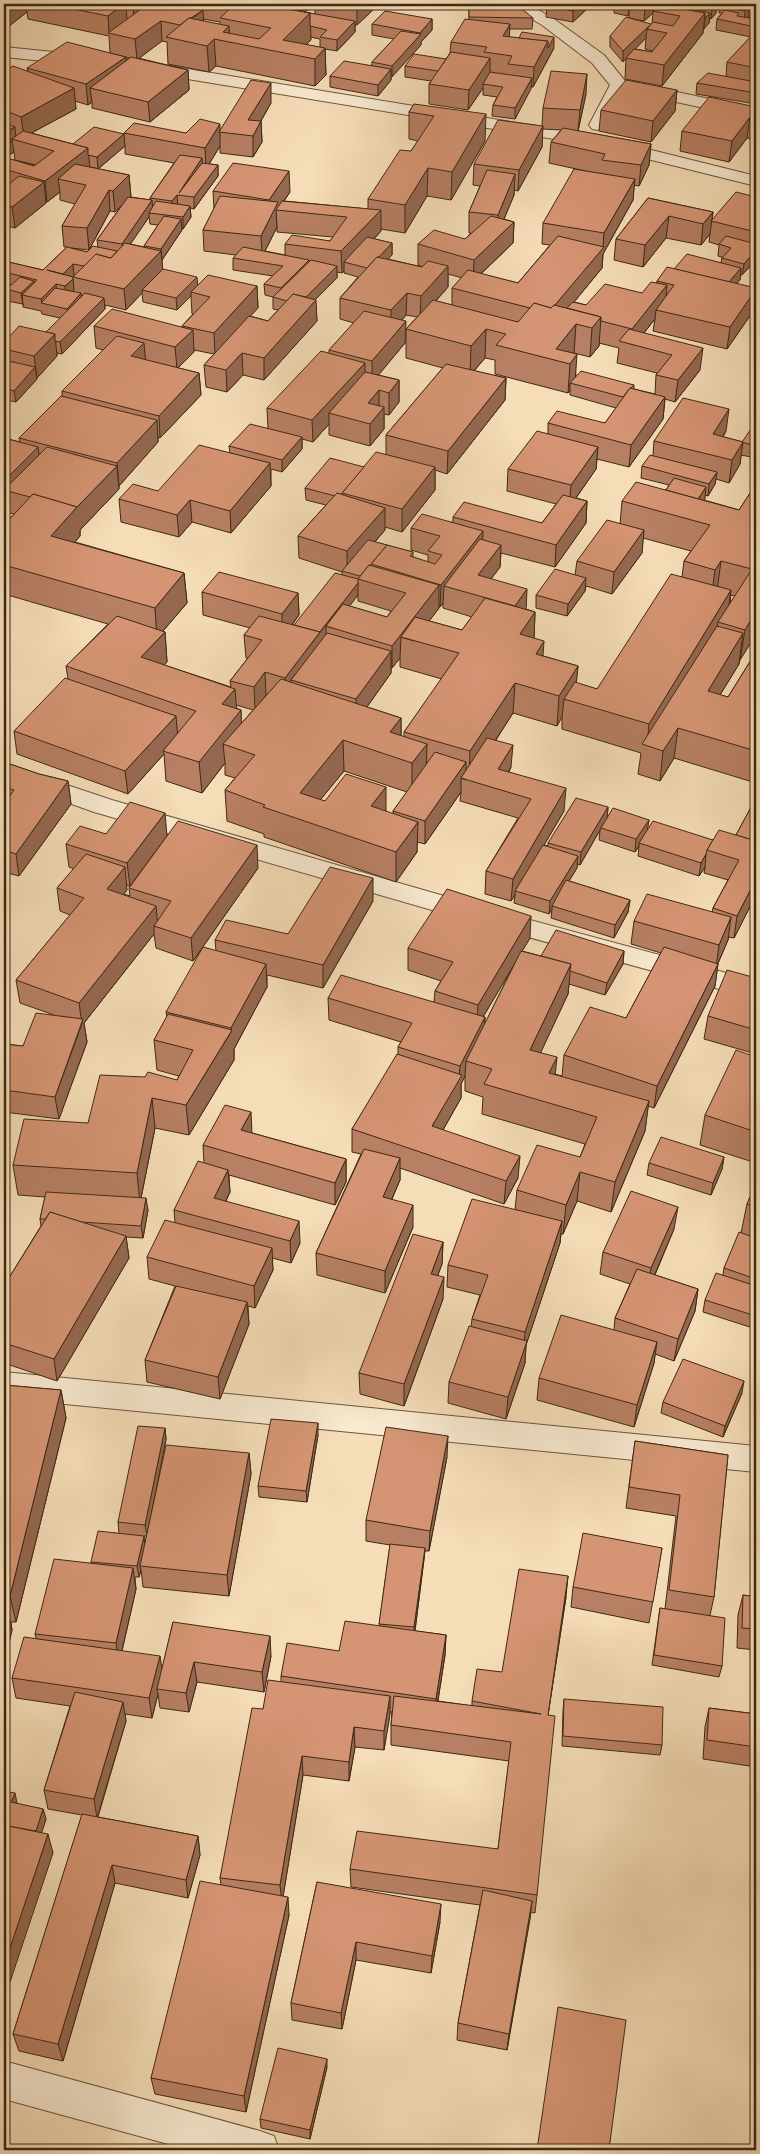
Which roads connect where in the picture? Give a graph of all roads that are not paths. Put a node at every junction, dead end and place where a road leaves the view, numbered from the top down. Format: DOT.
graph roads {
  1 [pos="517,4"];
  2 [pos="4,52"];
  3 [pos="98,61"];
  4 [pos="136,65"];
  5 [pos="619,84"];
  6 [pos="756,114"];
  7 [pos="591,140"];
  8 [pos="756,181"];
  9 [pos="4,772"];
  10 [pos="756,990"];
  11 [pos="4,1385"];
  12 [pos="756,1459"];
  13 [pos="4,2080"];
  14 [pos="260,2150"];
  1 -- 5 [label="street"];
  2 -- 3 [label="street"];
  4 -- 7 [label="street"];
  5 -- 6 [label="street"];
  5 -- 7 [label="street"];
  7 -- 8 [label="street"];
  9 -- 10 [label="street"];
  11 -- 12 [label="street"];
  13 -- 14 [label="street"];
}
